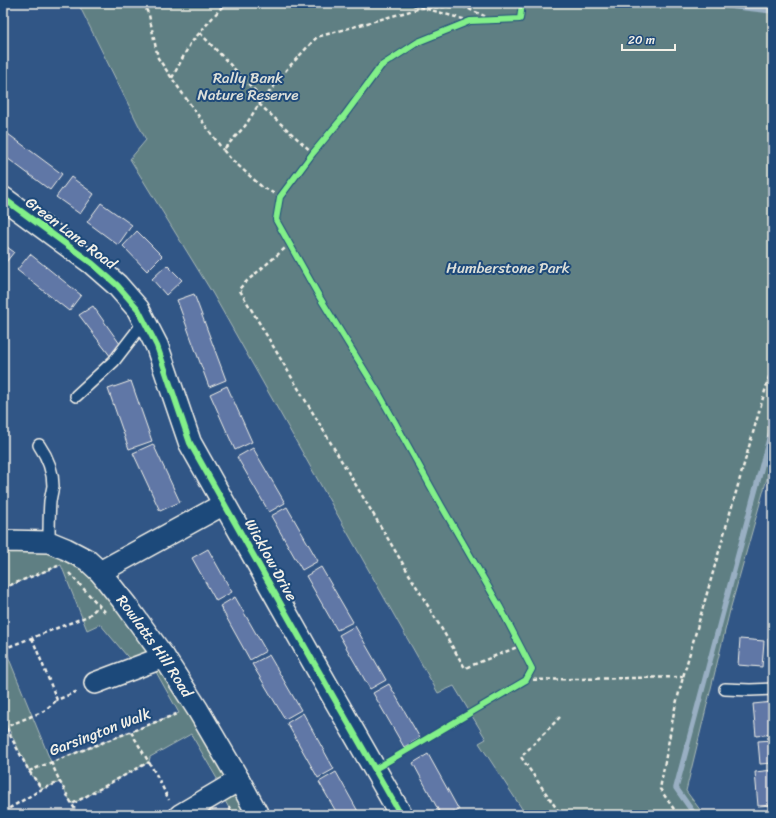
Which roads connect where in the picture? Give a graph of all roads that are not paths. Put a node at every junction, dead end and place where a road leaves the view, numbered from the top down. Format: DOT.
graph roads {
  1 [pos="3,198"];
  2 [pos="141,316"];
  3 [pos="76,396"];
  4 [pos="39,445"];
  5 [pos="224,504"];
  6 [pos="3,542"];
  7 [pos="49,542"];
  8 [pos="100,572"];
  9 [pos="164,657"];
  10 [pos="95,683"];
  11 [pos="725,689"];
  12 [pos="773,689"];
  13 [pos="239,780"];
  14 [pos="176,809"];
  15 [pos="204,809"];
  16 [pos="258,815"];
  17 [pos="401,815"];
  1 -- 2 [label="street, Green Lane Road"];
  2 -- 3 [label="lane"];
  2 -- 5 [label="street, Wicklow Drive"];
  4 -- 7 [label="lane"];
  5 -- 8 [label="street"];
  5 -- 17 [label="street, Wicklow Drive"];
  6 -- 7 [label="street, Rowlatts Hill Road"];
  7 -- 8 [label="street, Rowlatts Hill Road"];
  8 -- 9 [label="street, Rowlatts Hill Road"];
  9 -- 10 [label="street"];
  9 -- 13 [label="street, Rowlatts Hill Road"];
  11 -- 12 [label="lane"];
  13 -- 15 [label="street"];
  13 -- 16 [label="street, Rowlatts Hill Road"];
  14 -- 15 [label="street"];
}
